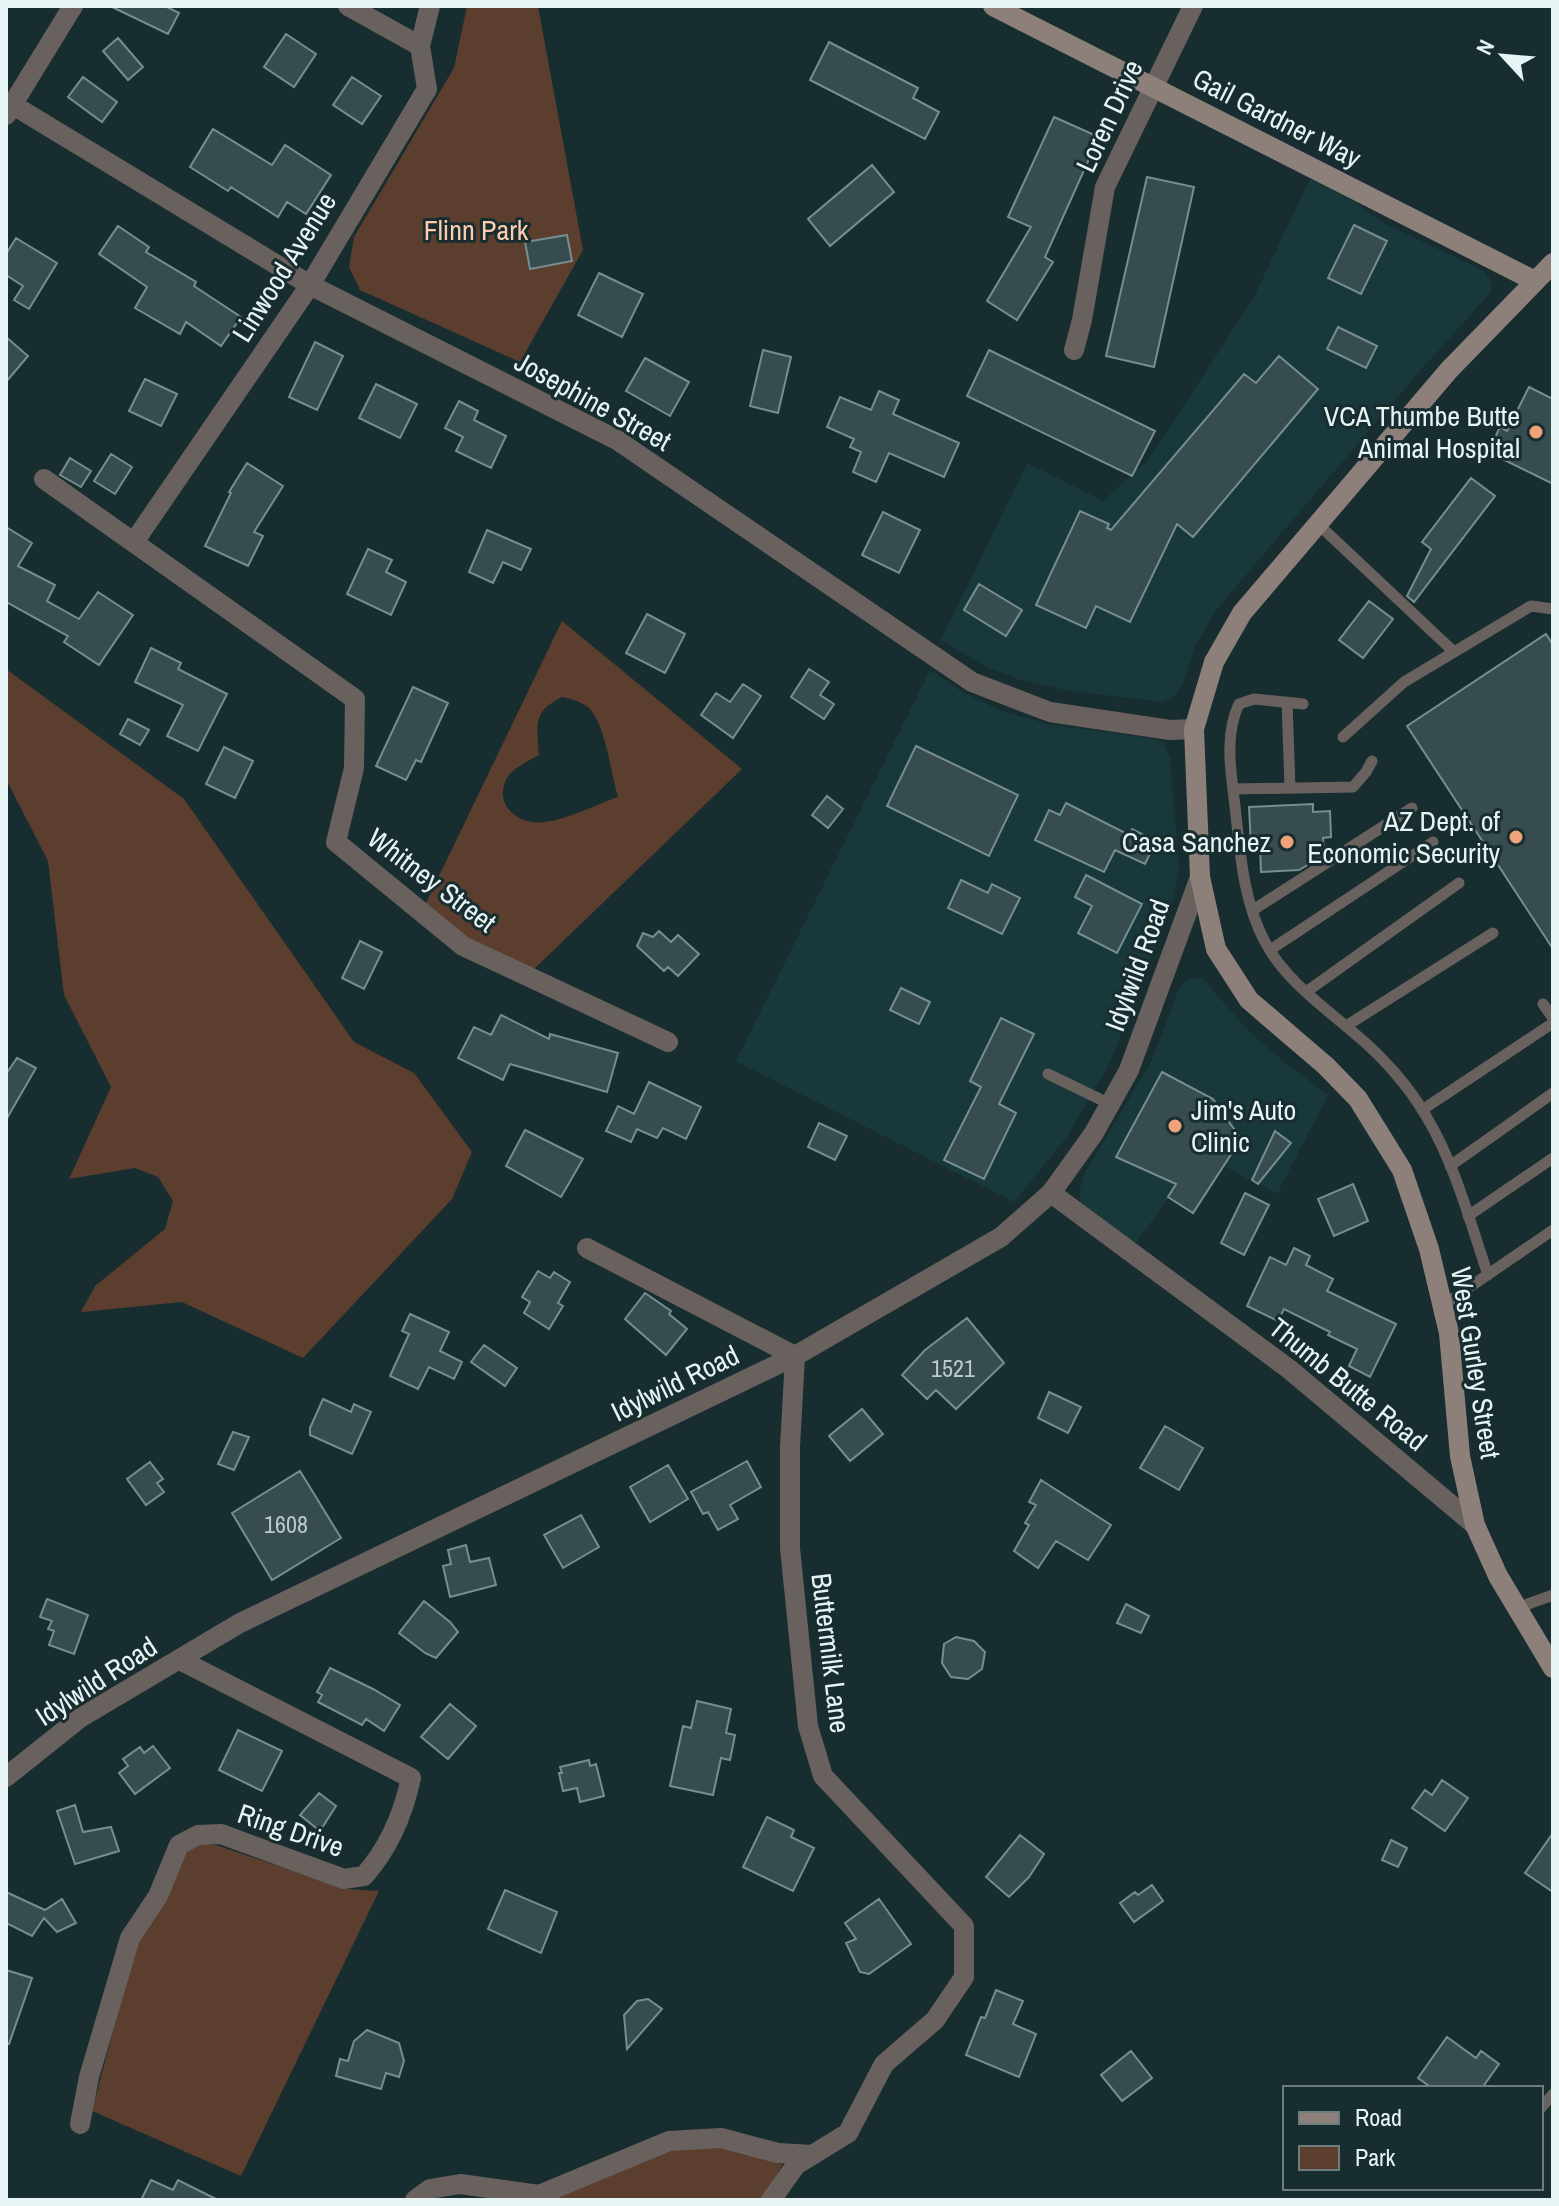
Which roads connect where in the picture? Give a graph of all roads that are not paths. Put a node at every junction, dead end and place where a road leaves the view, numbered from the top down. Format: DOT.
graph roads {
  1 [pos="73,6"];
  2 [pos="348,6"];
  3 [pos="430,6"];
  4 [pos="993,6"];
  5 [pos="1193,6"];
  6 [pos="420,46"];
  7 [pos="1154,87"];
  8 [pos="10,110"];
  9 [pos="1553,263"];
  10 [pos="1535,281"];
  11 [pos="310,285"];
  12 [pos="1074,350"];
  13 [pos="44,479"];
  14 [pos="1318,524"];
  15 [pos="134,542"];
  16 [pos="1553,609"];
  17 [pos="1454,652"];
  18 [pos="1287,702"];
  19 [pos="1303,704"];
  20 [pos="1194,729"];
  21 [pos="1343,737"];
  22 [pos="1372,761"];
  23 [pos="1290,788"];
  24 [pos="1233,789"];
  25 [pos="1412,808"];
  26 [pos="1433,842"];
  27 [pos="1200,877"];
  28 [pos="1459,883"];
  29 [pos="1253,910"];
  30 [pos="1493,933"];
  31 [pos="1270,950"];
  32 [pos="1306,992"];
  33 [pos="1543,1004"];
  34 [pos="1553,1020"];
  35 [pos="1346,1026"];
  36 [pos="668,1042"];
  37 [pos="1048,1074"];
  38 [pos="1553,1093"];
  39 [pos="1110,1104"];
  40 [pos="1422,1110"];
  41 [pos="1553,1158"];
  42 [pos="1450,1166"];
  43 [pos="1051,1193"];
  44 [pos="1468,1216"];
  45 [pos="1553,1230"];
  46 [pos="587,1248"];
  47 [pos="1488,1275"];
  48 [pos="1442,1306"];
  49 [pos="795,1356"];
  50 [pos="1475,1525"];
  51 [pos="1553,1595"];
  52 [pos="1517,1608"];
  53 [pos="180,1660"];
  54 [pos="1553,1668"];
  55 [pos="6,1777"];
  56 [pos="80,2124"];
  57 [pos="812,2155"];
  58 [pos="536,2197"];
  59 [pos="415,2200"];
  60 [pos="771,2200"];
  1 -- 8 [label="street"];
  2 -- 6 [label="street"];
  3 -- 6 [label="street, Linwood Avenue"];
  4 -- 7 [label="main road, Gail Gardner Way"];
  5 -- 7 [label="street, Loren Drive"];
  6 -- 11 [label="street, Linwood Avenue"];
  7 -- 10 [label="main road, Gail Gardner Way"];
  7 -- 12 [label="street, Loren Drive"];
  8 -- 11 [label="street, Josephine Street"];
  9 -- 10 [label="main road, West Gurley Street"];
  10 -- 14 [label="main road, West Gurley Street"];
  11 -- 15 [label="street, Linwood Avenue"];
  11 -- 20 [label="street, Josephine Street"];
  13 -- 15 [label="street, Whitney Street"];
  14 -- 17 [label="lane"];
  14 -- 20 [label="main road, West Gurley Street"];
  15 -- 36 [label="street, Whitney Street"];
  16 -- 17 [label="lane"];
  17 -- 21 [label="lane"];
  18 -- 19 [label="lane"];
  18 -- 23 [label="lane"];
  18 -- 24 [label="lane"];
  20 -- 27 [label="main road, West Gurley Street"];
  22 -- 23 [label="lane"];
  23 -- 24 [label="lane"];
  24 -- 29 [label="lane"];
  25 -- 29 [label="lane"];
  26 -- 31 [label="lane"];
  27 -- 39 [label="street, Idylwild Road"];
  27 -- 48 [label="main road, West Gurley Street"];
  28 -- 32 [label="lane"];
  29 -- 31 [label="lane"];
  30 -- 35 [label="lane"];
  31 -- 32 [label="lane"];
  32 -- 35 [label="lane"];
  33 -- 34 [label="lane"];
  34 -- 40 [label="lane"];
  35 -- 40 [label="lane"];
  37 -- 39 [label="lane"];
  38 -- 42 [label="lane"];
  39 -- 43 [label="street, Idylwild Road"];
  40 -- 42 [label="lane"];
  41 -- 44 [label="lane"];
  42 -- 44 [label="lane"];
  43 -- 49 [label="street, Idylwild Road"];
  43 -- 50 [label="street, Thumb Butte Road"];
  44 -- 47 [label="lane"];
  45 -- 47 [label="lane"];
  46 -- 49 [label="street"];
  47 -- 48 [label="lane"];
  48 -- 50 [label="main road, West Gurley Street"];
  49 -- 53 [label="street, Idylwild Road"];
  49 -- 57 [label="street, Buttermilk Lane"];
  50 -- 52 [label="main road, Thumb Butte Road"];
  51 -- 52 [label="lane"];
  52 -- 54 [label="main road, Thumb Butte Road"];
  53 -- 55 [label="street, Idylwild Road"];
  53 -- 56 [label="street, Ring Drive"];
  57 -- 58 [label="street"];
  57 -- 60 [label="street, Buttermilk Lane"];
  58 -- 59 [label="street"];
}
